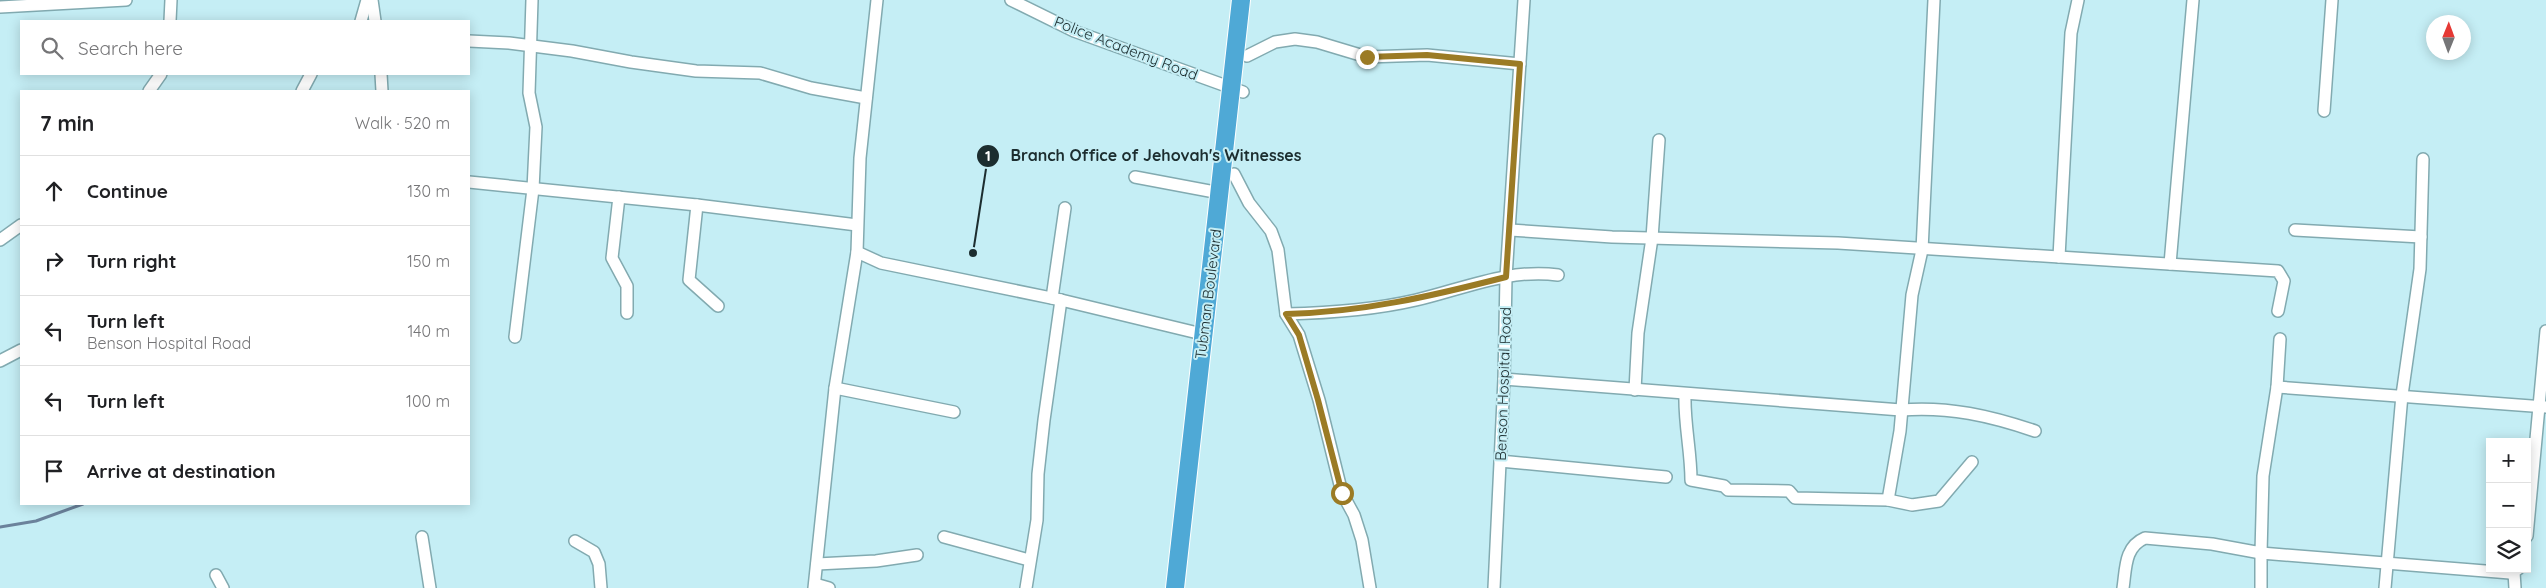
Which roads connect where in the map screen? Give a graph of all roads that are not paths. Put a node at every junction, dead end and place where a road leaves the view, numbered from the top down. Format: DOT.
graph roads {
  1 [pos="126,0"];
  2 [pos="171,0"];
  3 [pos="367,0"];
  4 [pos="372,0"];
  5 [pos="532,0"];
  6 [pos="877,0"];
  7 [pos="1011,0"];
  8 [pos="1241,0"];
  9 [pos="1253,0"];
  10 [pos="1524,0"];
  11 [pos="1934,0"];
  12 [pos="2078,0"];
  13 [pos="2193,0"];
  14 [pos="2332,0"];
  15 [pos="0,7"];
  16 [pos="170,20"];
  17 [pos="362,20"];
  18 [pos="375,20"];
  19 [pos="470,41"];
  20 [pos="532,47"];
  21 [pos="1247,56"];
  22 [pos="1520,64"];
  23 [pos="160,75"];
  24 [pos="310,75"];
  25 [pos="381,75"];
  26 [pos="150,90"];
  27 [pos="302,90"];
  28 [pos="382,90"];
  29 [pos="1238,90"];
  30 [pos="866,98"];
  31 [pos="2324,111"];
  32 [pos="1659,140"];
  33 [pos="2423,159"];
  34 [pos="1234,174"];
  35 [pos="1136,177"];
  36 [pos="470,182"];
  37 [pos="532,189"];
  38 [pos="1220,193"];
  39 [pos="619,197"];
  40 [pos="697,205"];
  41 [pos="1065,208"];
  42 [pos="856,225"];
  43 [pos="20,226"];
  44 [pos="1510,230"];
  45 [pos="2295,230"];
  46 [pos="2421,237"];
  47 [pos="1652,238"];
  48 [pos="0,240"];
  49 [pos="1922,250"];
  50 [pos="857,252"];
  51 [pos="2059,258"];
  52 [pos="2170,264"];
  53 [pos="1558,275"];
  54 [pos="1506,277"];
  55 [pos="1056,299"];
  56 [pos="718,306"];
  57 [pos="2278,311"];
  58 [pos="627,313"];
  59 [pos="1286,314"];
  60 [pos="2546,331"];
  61 [pos="1202,334"];
  62 [pos="515,337"];
  63 [pos="2280,339"];
  64 [pos="20,351"];
  65 [pos="0,361"];
  66 [pos="1504,379"];
  67 [pos="2277,387"];
  68 [pos="835,388"];
  69 [pos="1634,390"];
  70 [pos="1685,394"];
  71 [pos="2402,395"];
  72 [pos="2543,407"];
  73 [pos="1902,410"];
  74 [pos="954,412"];
  75 [pos="2035,431"];
  76 [pos="1500,462"];
  77 [pos="1972,462"];
  78 [pos="1666,477"];
  79 [pos="1888,500"];
  80 [pos="2528,528"];
  81 [pos="422,537"];
  82 [pos="944,537"];
  83 [pos="575,541"];
  84 [pos="2261,553"];
  85 [pos="917,555"];
  86 [pos="1029,560"];
  87 [pos="2386,562"];
  88 [pos="817,564"];
  89 [pos="2486,569"];
  90 [pos="2514,573"];
  91 [pos="216,575"];
  92 [pos="815,586"];
  93 [pos="223,588"];
  94 [pos="430,588"];
  95 [pos="601,588"];
  96 [pos="829,588"];
  97 [pos="1026,588"];
  98 [pos="1175,588"];
  99 [pos="1187,588"];
  100 [pos="1370,588"];
  101 [pos="1494,588"];
  102 [pos="2123,588"];
  103 [pos="2261,588"];
  104 [pos="2385,588"];
  105 [pos="2514,588"];
  1 -- 15 [label="street"];
  2 -- 16 [label="street"];
  3 -- 17 [label="street"];
  4 -- 18 [label="street"];
  5 -- 20 [label="street"];
  6 -- 30 [label="street"];
  7 -- 29 [label="street, Police Academy Road"];
  8 -- 29 [label="highway, Tubman Boulevard"];
  9 -- 21 [label="highway, Tubman Boulevard"];
  10 -- 22 [label="street, Benson Hospital Road"];
  11 -- 49 [label="street"];
  12 -- 51 [label="street"];
  13 -- 52 [label="street"];
  14 -- 31 [label="street"];
  19 -- 20 [label="street"];
  20 -- 30 [label="street"];
  20 -- 37 [label="street"];
  21 -- 22 [label="street"];
  21 -- 29 [label="highway, Tubman Boulevard"];
  22 -- 44 [label="street, Benson Hospital Road"];
  23 -- 26 [label="street"];
  24 -- 27 [label="street"];
  25 -- 28 [label="street"];
  29 -- 34 [label="highway, Tubman Boulevard"];
  29 -- 38 [label="highway, Tubman Boulevard"];
  30 -- 42 [label="street"];
  32 -- 47 [label="street"];
  33 -- 46 [label="street"];
  34 -- 59 [label="street"];
  34 -- 99 [label="highway, Tubman Boulevard"];
  35 -- 38 [label="street"];
  36 -- 37 [label="street"];
  37 -- 39 [label="street"];
  37 -- 62 [label="street"];
  38 -- 61 [label="highway, Tubman Boulevard"];
  39 -- 40 [label="street"];
  39 -- 58 [label="street"];
  40 -- 42 [label="street"];
  40 -- 56 [label="street"];
  41 -- 55 [label="street"];
  42 -- 50 [label="street"];
  43 -- 48 [label="street"];
  44 -- 47 [label="street"];
  44 -- 54 [label="street, Benson Hospital Road"];
  45 -- 46 [label="street"];
  46 -- 71 [label="street"];
  47 -- 49 [label="street"];
  47 -- 69 [label="street"];
  49 -- 51 [label="street"];
  49 -- 73 [label="street"];
  50 -- 55 [label="street"];
  50 -- 68 [label="street"];
  51 -- 52 [label="street"];
  52 -- 57 [label="street"];
  53 -- 54 [label="street"];
  54 -- 59 [label="street"];
  54 -- 66 [label="street, Benson Hospital Road"];
  55 -- 61 [label="street"];
  55 -- 86 [label="street"];
  59 -- 100 [label="street"];
  60 -- 72 [label="street"];
  61 -- 98 [label="highway, Tubman Boulevard"];
  63 -- 67 [label="street"];
  64 -- 65 [label="street"];
  66 -- 69 [label="street"];
  66 -- 76 [label="street, Benson Hospital Road"];
  67 -- 71 [label="street"];
  67 -- 84 [label="street"];
  68 -- 74 [label="street"];
  68 -- 88 [label="street"];
  69 -- 70 [label="street"];
  70 -- 73 [label="street"];
  70 -- 79 [label="street"];
  71 -- 72 [label="street"];
  71 -- 87 [label="street"];
  72 -- 80 [label="street"];
  73 -- 75 [label="street"];
  73 -- 79 [label="street"];
  76 -- 78 [label="street"];
  76 -- 101 [label="street, Benson Hospital Road"];
  77 -- 79 [label="street"];
  81 -- 94 [label="street"];
  82 -- 86 [label="street"];
  83 -- 95 [label="street"];
  84 -- 87 [label="street"];
  84 -- 102 [label="street"];
  84 -- 103 [label="street"];
  85 -- 88 [label="street"];
  86 -- 97 [label="street"];
  87 -- 89 [label="street"];
  87 -- 104 [label="street"];
  88 -- 92 [label="street"];
  90 -- 105 [label="street"];
  91 -- 93 [label="street"];
  92 -- 96 [label="street"];
}
